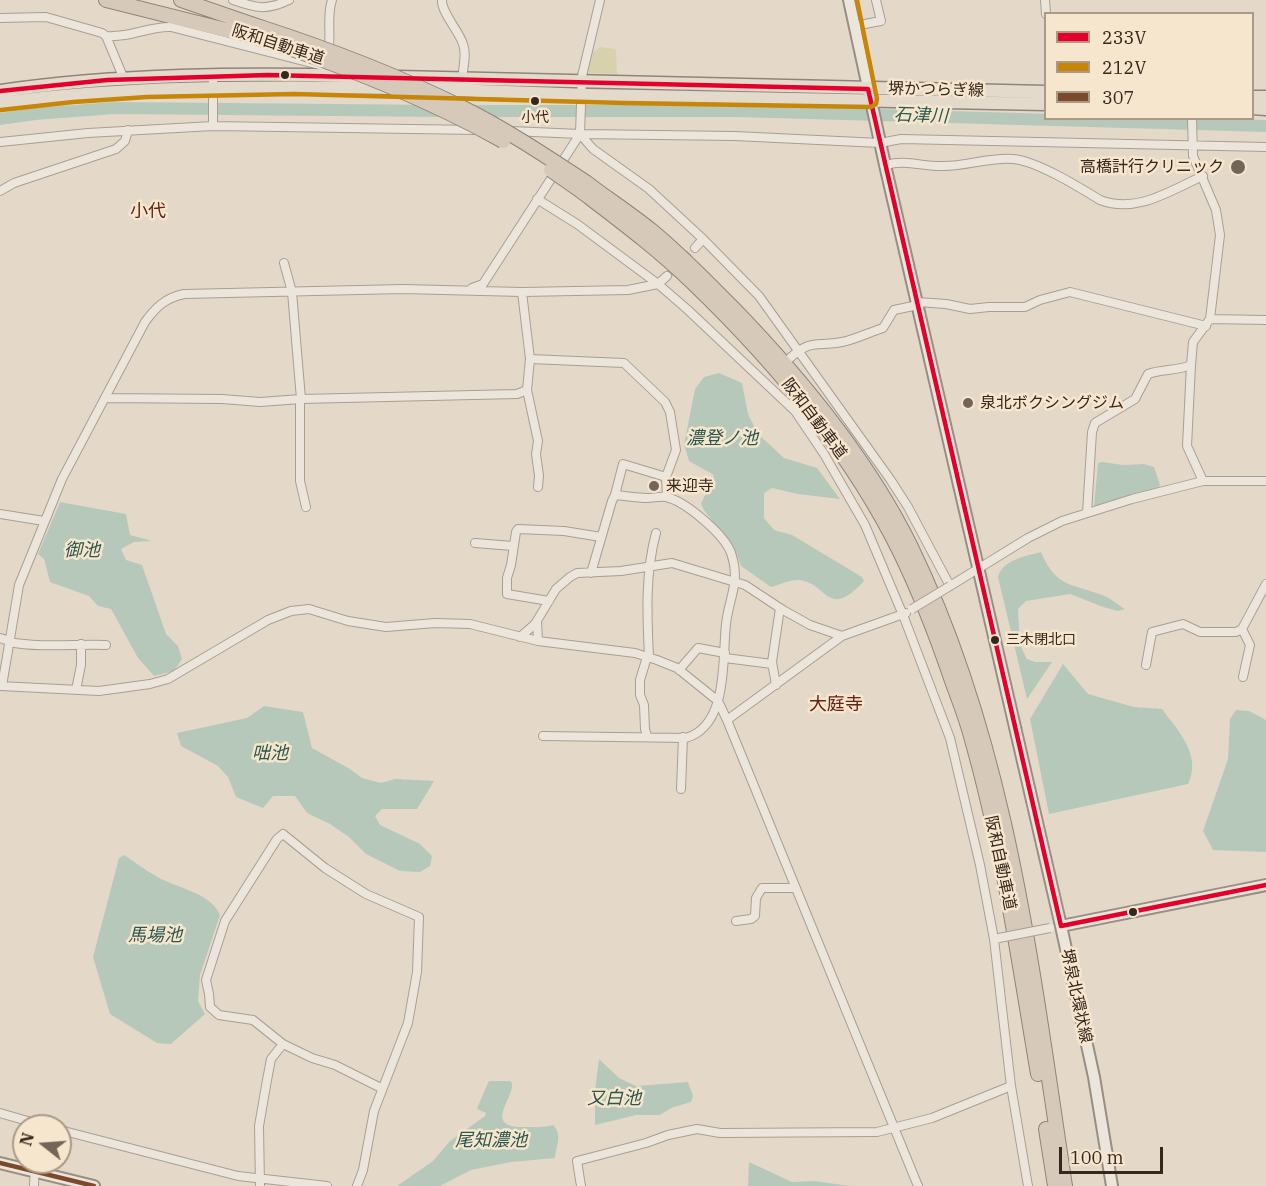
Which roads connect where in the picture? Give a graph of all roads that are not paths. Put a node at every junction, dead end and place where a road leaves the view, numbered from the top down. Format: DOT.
graph roads {
  1 [pos="105,0"];
  2 [pos="137,0"];
  3 [pos="184,0"];
  4 [pos="233,0"];
  5 [pos="289,0"];
  6 [pos="332,0"];
  7 [pos="442,0"];
  8 [pos="600,0"];
  9 [pos="849,0"];
  10 [pos="876,0"];
  11 [pos="0,18"];
  12 [pos="854,26"];
  13 [pos="259,32"];
  14 [pos="106,36"];
  15 [pos="324,71"];
  16 [pos="124,79"];
  17 [pos="462,79"];
  18 [pos="213,86"];
  19 [pos="0,91"];
  20 [pos="1044,92"];
  21 [pos="581,93"];
  22 [pos="870,100"];
  23 [pos="0,103"];
  24 [pos="1044,104"];
  25 [pos="1192,120"];
  26 [pos="213,125"];
  27 [pos="128,130"];
  28 [pos="580,134"];
  29 [pos="879,140"];
  30 [pos="0,142"];
  31 [pos="1192,145"];
  32 [pos="1266,147"];
  33 [pos="885,165"];
  34 [pos="1203,176"];
  35 [pos="584,187"];
  36 [pos="0,191"];
  37 [pos="537,199"];
  38 [pos="703,239"];
  39 [pos="695,248"];
  40 [pos="284,263"];
  41 [pos="667,276"];
  42 [pos="658,284"];
  43 [pos="467,289"];
  44 [pos="292,292"];
  45 [pos="522,292"];
  46 [pos="917,304"];
  47 [pos="1266,320"];
  48 [pos="1208,322"];
  49 [pos="799,350"];
  50 [pos="790,358"];
  51 [pos="530,359"];
  52 [pos="1191,365"];
  53 [pos="771,374"];
  54 [pos="763,381"];
  55 [pos="527,390"];
  56 [pos="105,398"];
  57 [pos="301,399"];
  58 [pos="666,477"];
  59 [pos="1203,481"];
  60 [pos="1266,482"];
  61 [pos="538,487"];
  62 [pos="615,495"];
  63 [pos="667,497"];
  64 [pos="306,507"];
  65 [pos="1087,513"];
  66 [pos="0,514"];
  67 [pos="44,521"];
  68 [pos="656,533"];
  69 [pos="602,537"];
  70 [pos="475,543"];
  71 [pos="513,546"];
  72 [pos="650,566"];
  73 [pos="978,569"];
  74 [pos="591,573"];
  75 [pos="736,583"];
  76 [pos="1266,584"];
  77 [pos="950,586"];
  78 [pos="549,602"];
  79 [pos="780,608"];
  80 [pos="903,615"];
  81 [pos="537,621"];
  82 [pos="1242,629"];
  83 [pos="842,636"];
  84 [pos="520,637"];
  85 [pos="0,638"];
  86 [pos="9,641"];
  87 [pos="538,642"];
  88 [pos="81,644"];
  89 [pos="106,645"];
  90 [pos="725,656"];
  91 [pos="648,657"];
  92 [pos="772,664"];
  93 [pos="1146,665"];
  94 [pos="679,670"];
  95 [pos="1243,677"];
  96 [pos="776,685"];
  97 [pos="1,686"];
  98 [pos="76,690"];
  99 [pos="718,702"];
  100 [pos="727,720"];
  101 [pos="543,736"];
  102 [pos="647,736"];
  103 [pos="683,738"];
  104 [pos="681,789"];
  105 [pos="1266,885"];
  106 [pos="795,888"];
  107 [pos="736,921"];
  108 [pos="1056,927"];
  109 [pos="996,939"];
  110 [pos="283,1044"];
  111 [pos="1011,1086"];
  112 [pos="381,1089"];
  113 [pos="894,1129"];
  114 [pos="72,1133"];
  115 [pos="57,1174"];
  116 [pos="260,1182"];
  117 [pos="94,1186"];
  118 [pos="327,1186"];
  119 [pos="357,1186"];
  120 [pos="580,1186"];
  121 [pos="918,1186"];
  122 [pos="1028,1186"];
  123 [pos="1054,1186"];
  124 [pos="1065,1186"];
  125 [pos="1112,1186"];
  1 -- 13 [label="highway"];
  2 -- 13 [label="highway, 阪和自動車道"];
  3 -- 13 [label="highway, 阪和自動車道"];
  4 -- 5 [label="street"];
  6 -- 15 [label="street"];
  7 -- 17 [label="street"];
  8 -- 21 [label="street"];
  9 -- 12 [label="main road, 堺泉北環状線"];
  10 -- 12 [label="street"];
  11 -- 14 [label="street"];
  12 -- 22 [label="main road, 堺泉北環状線"];
  13 -- 35 [label="highway, 阪和自動車道, bridge"];
  14 -- 15 [label="street"];
  14 -- 16 [label="street"];
  15 -- 17 [label="main road, 堺かつらぎ線"];
  15 -- 18 [label="main road, 堺かつらぎ線"];
  16 -- 18 [label="main road, 堺かつらぎ線"];
  16 -- 19 [label="main road, 堺かつらぎ線"];
  17 -- 21 [label="main road, 堺かつらぎ線"];
  18 -- 21 [label="main road, 堺かつらぎ線"];
  18 -- 23 [label="main road, 堺かつらぎ線"];
  18 -- 26 [label="street"];
  20 -- 22 [label="main road, 堺かつらぎ線"];
  21 -- 22 [label="main road, 堺かつらぎ線"];
  21 -- 28 [label="street"];
  22 -- 24 [label="main road, 堺かつらぎ線"];
  22 -- 29 [label="main road, 堺泉北環状線"];
  25 -- 31 [label="street"];
  26 -- 27 [label="street"];
  26 -- 28 [label="street"];
  27 -- 30 [label="street"];
  27 -- 36 [label="street"];
  28 -- 29 [label="street"];
  28 -- 37 [label="street"];
  28 -- 38 [label="street"];
  29 -- 31 [label="street"];
  29 -- 33 [label="main road, 堺泉北環状線"];
  31 -- 32 [label="street"];
  31 -- 34 [label="street"];
  33 -- 34 [label="street"];
  33 -- 46 [label="main road, 堺泉北環状線"];
  34 -- 48 [label="street"];
  35 -- 123 [label="highway, 阪和自動車道"];
  35 -- 124 [label="highway, 阪和自動車道"];
  37 -- 42 [label="street"];
  37 -- 43 [label="street"];
  38 -- 39 [label="street"];
  38 -- 49 [label="street"];
  40 -- 44 [label="street"];
  41 -- 42 [label="street"];
  42 -- 45 [label="street"];
  42 -- 54 [label="street"];
  43 -- 44 [label="street"];
  43 -- 45 [label="street"];
  44 -- 56 [label="street"];
  44 -- 57 [label="street"];
  45 -- 51 [label="street"];
  46 -- 48 [label="street"];
  46 -- 49 [label="street"];
  46 -- 73 [label="main road, 堺泉北環状線"];
  47 -- 48 [label="street"];
  48 -- 52 [label="street"];
  49 -- 50 [label="street"];
  49 -- 77 [label="street"];
  51 -- 55 [label="street"];
  51 -- 58 [label="street"];
  52 -- 59 [label="street"];
  52 -- 65 [label="street"];
  53 -- 54 [label="street"];
  54 -- 80 [label="street"];
  55 -- 57 [label="street"];
  55 -- 61 [label="street"];
  56 -- 57 [label="street"];
  56 -- 67 [label="street"];
  57 -- 64 [label="street"];
  58 -- 62 [label="street"];
  58 -- 63 [label="street"];
  59 -- 60 [label="street"];
  59 -- 65 [label="street"];
  62 -- 63 [label="street"];
  62 -- 69 [label="street"];
  63 -- 75 [label="street"];
  65 -- 73 [label="street"];
  66 -- 67 [label="street"];
  67 -- 86 [label="street"];
  68 -- 72 [label="street"];
  69 -- 71 [label="street"];
  69 -- 74 [label="street"];
  70 -- 71 [label="street"];
  71 -- 78 [label="street"];
  72 -- 74 [label="street"];
  72 -- 75 [label="street"];
  72 -- 91 [label="street"];
  73 -- 77 [label="street"];
  73 -- 108 [label="main road, 堺泉北環状線"];
  74 -- 78 [label="street"];
  75 -- 79 [label="street"];
  75 -- 90 [label="street"];
  76 -- 82 [label="street"];
  77 -- 80 [label="street, bridge"];
  78 -- 81 [label="street"];
  79 -- 83 [label="street"];
  79 -- 92 [label="street"];
  80 -- 83 [label="street"];
  80 -- 109 [label="street"];
  81 -- 84 [label="street"];
  81 -- 87 [label="street"];
  82 -- 93 [label="street"];
  82 -- 95 [label="street"];
  83 -- 96 [label="street"];
  84 -- 87 [label="street"];
  84 -- 98 [label="street"];
  85 -- 86 [label="street"];
  86 -- 88 [label="street"];
  86 -- 97 [label="street"];
  87 -- 91 [label="street"];
  88 -- 89 [label="street"];
  88 -- 98 [label="street"];
  90 -- 92 [label="street"];
  90 -- 94 [label="street"];
  90 -- 99 [label="street"];
  91 -- 94 [label="street"];
  91 -- 102 [label="street"];
  92 -- 96 [label="street"];
  94 -- 99 [label="street"];
  96 -- 100 [label="street"];
  97 -- 98 [label="street"];
  99 -- 100 [label="street"];
  99 -- 103 [label="street"];
  100 -- 106 [label="street"];
  101 -- 102 [label="street"];
  102 -- 103 [label="street"];
  103 -- 104 [label="street"];
  105 -- 108 [label="main road"];
  106 -- 107 [label="street"];
  106 -- 113 [label="street"];
  108 -- 109 [label="street, bridge"];
  108 -- 125 [label="main road, 堺泉北環状線"];
  109 -- 111 [label="street"];
  110 -- 112 [label="street"];
  110 -- 112 [label="street"];
  110 -- 116 [label="street"];
  111 -- 113 [label="street"];
  111 -- 122 [label="street"];
  112 -- 119 [label="street"];
  113 -- 120 [label="street"];
  113 -- 121 [label="street"];
  114 -- 116 [label="street"];
  115 -- 117 [label="main road"];
  116 -- 118 [label="street"];
}
